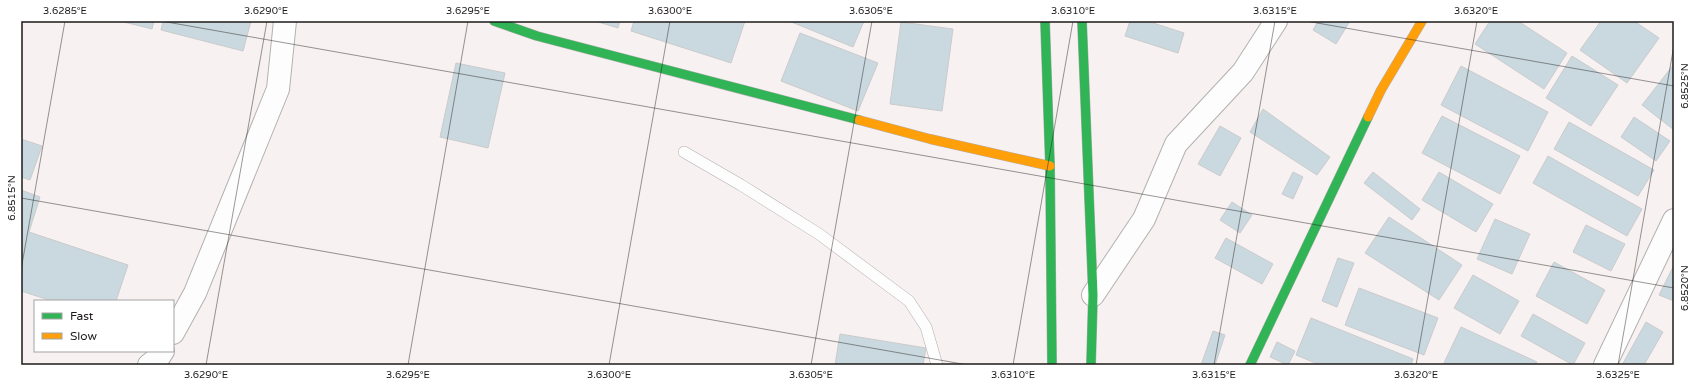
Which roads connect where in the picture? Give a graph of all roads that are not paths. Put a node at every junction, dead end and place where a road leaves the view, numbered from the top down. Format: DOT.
graph roads {
  1 [pos="285,21"];
  2 [pos="494,21"];
  3 [pos="1045,21"];
  4 [pos="1082,21"];
  5 [pos="1276,21"];
  6 [pos="1422,21"];
  7 [pos="684,152"];
  8 [pos="1050,166"];
  9 [pos="1674,220"];
  10 [pos="1093,295"];
  11 [pos="174,331"];
  12 [pos="162,352"];
  13 [pos="149,365"];
  14 [pos="937,365"];
  15 [pos="1052,365"];
  16 [pos="1091,365"];
  17 [pos="1250,365"];
  18 [pos="1605,365"];
  1 -- 11 [label="street"];
  2 -- 8 [label="street"];
  3 -- 8 [label="street"];
  4 -- 10 [label="street"];
  5 -- 10 [label="street"];
  6 -- 17 [label="street"];
  7 -- 14 [label="lane"];
  8 -- 15 [label="street"];
  9 -- 18 [label="street"];
  10 -- 16 [label="street"];
  12 -- 13 [label="street"];
}
